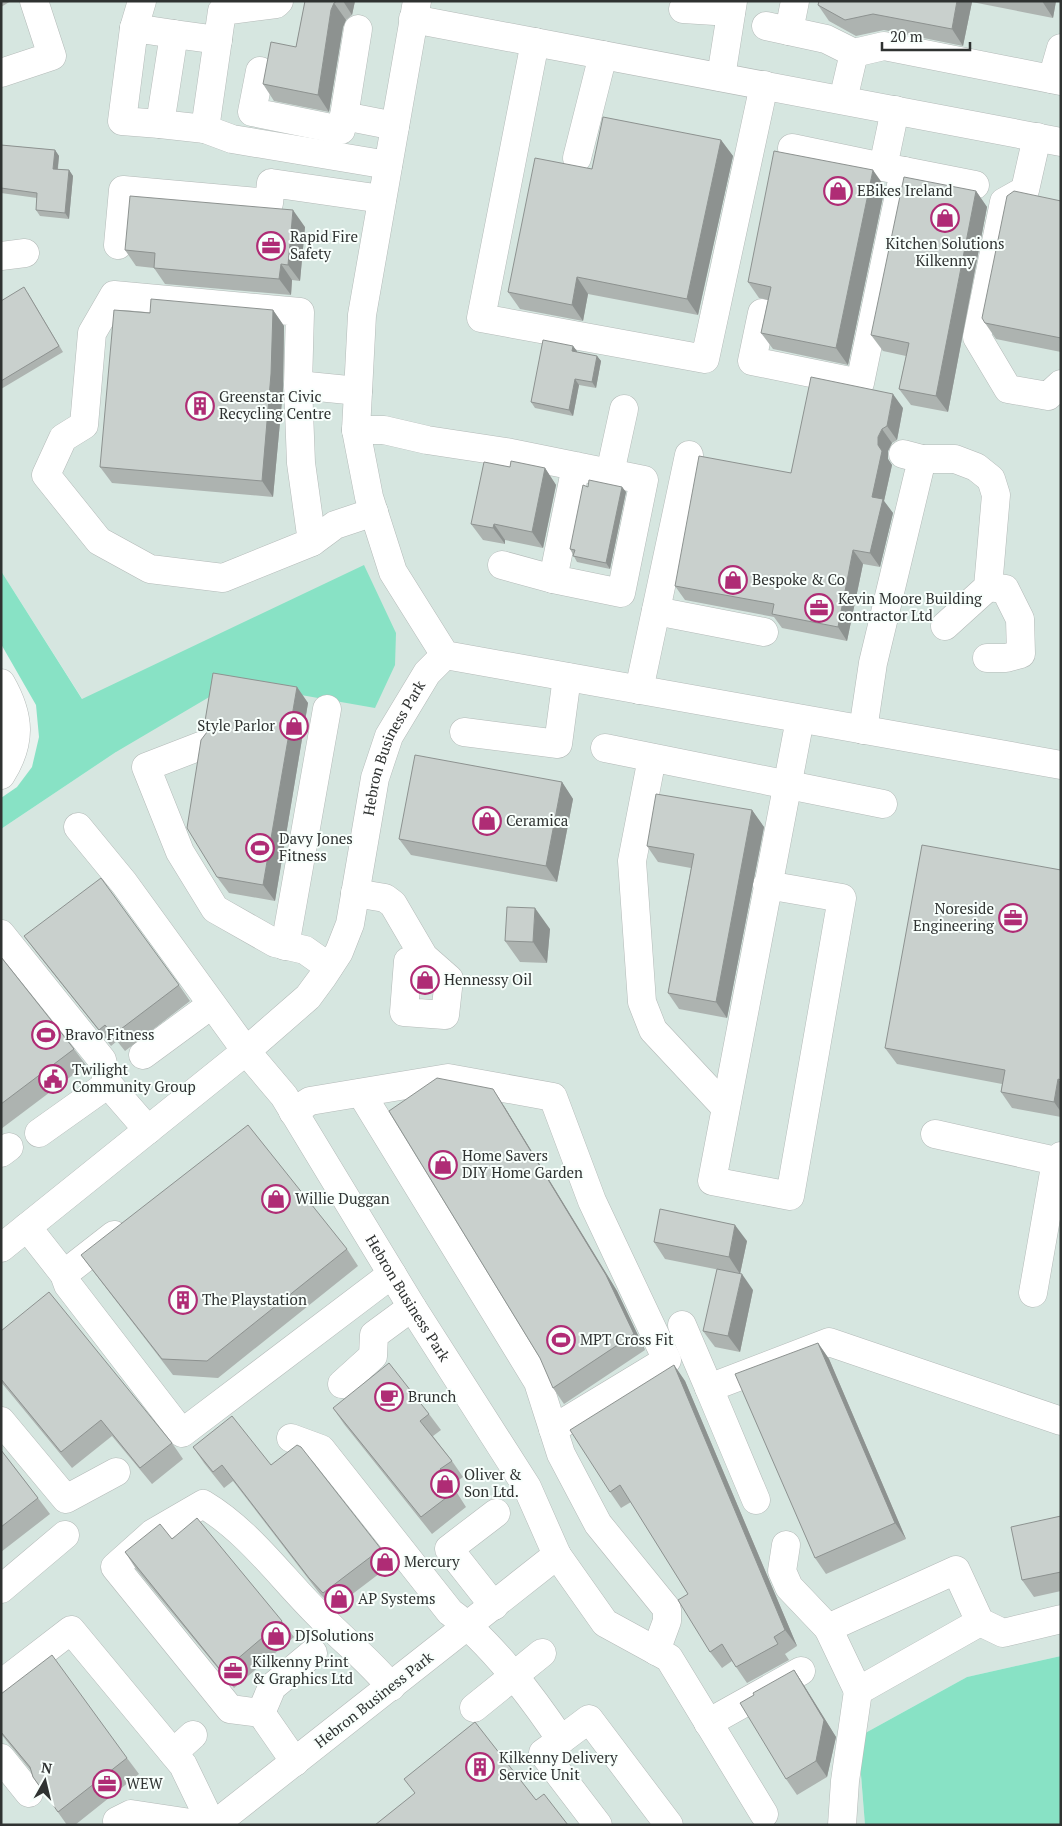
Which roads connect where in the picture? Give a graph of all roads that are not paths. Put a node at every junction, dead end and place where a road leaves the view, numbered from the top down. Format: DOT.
graph roads {
  1 [pos="34,1"];
  2 [pos="142,1"];
  3 [pos="796,1"];
  4 [pos="276,2"];
  5 [pos="220,6"];
  6 [pos="732,6"];
  7 [pos="683,9"];
  8 [pos="415,10"];
  9 [pos="134,28"];
  10 [pos="358,29"];
  11 [pos="174,34"];
  12 [pos="218,40"];
  13 [pos="535,42"];
  14 [pos="1061,48"];
  15 [pos="854,54"];
  16 [pos="603,55"];
  17 [pos="260,71"];
  18 [pos="1,73"];
  19 [pos="721,77"];
  20 [pos="1056,80"];
  21 [pos="764,85"];
  22 [pos="843,100"];
  23 [pos="895,110"];
  24 [pos="344,116"];
  25 [pos="160,124"];
  26 [pos="395,126"];
  27 [pos="205,129"];
  28 [pos="1049,140"];
  29 [pos="792,148"];
  30 [pos="577,158"];
  31 [pos="388,165"];
  32 [pos="894,169"];
  33 [pos="975,185"];
  34 [pos="382,199"];
  35 [pos="118,245"];
  36 [pos="762,313"];
  37 [pos="298,384"];
  38 [pos="1061,384"];
  39 [pos="358,391"];
  40 [pos="624,409"];
  41 [pos="356,430"];
  42 [pos="689,455"];
  43 [pos="576,466"];
  44 [pos="610,473"];
  45 [pos="374,512"];
  46 [pos="312,542"];
  47 [pos="502,565"];
  48 [pos="553,579"];
  49 [pos="988,587"];
  50 [pos="656,611"];
  51 [pos="945,626"];
  52 [pos="764,632"];
  53 [pos="445,655"];
  54 [pos="988,658"];
  55 [pos="567,677"];
  56 [pos="1,683"];
  57 [pos="639,690"];
  58 [pos="327,709"];
  59 [pos="800,719"];
  60 [pos="863,730"];
  61 [pos="464,732"];
  62 [pos="203,744"];
  63 [pos="605,748"];
  64 [pos="652,758"];
  65 [pos="1061,765"];
  66 [pos="1,775"];
  67 [pos="787,784"];
  68 [pos="883,804"];
  69 [pos="78,827"];
  70 [pos="767,885"];
  71 [pos="355,893"];
  72 [pos="1,934"];
  73 [pos="286,946"];
  74 [pos="424,957"];
  75 [pos="329,967"];
  76 [pos="211,1005"];
  77 [pos="246,1051"];
  78 [pos="143,1055"];
  79 [pos="108,1084"];
  80 [pos="361,1093"];
  81 [pos="726,1107"];
  82 [pos="294,1112"];
  83 [pos="148,1130"];
  84 [pos="39,1133"];
  85 [pos="935,1134"];
  86 [pos="1058,1158"];
  87 [pos="134,1220"];
  88 [pos="27,1227"];
  89 [pos="1,1248"];
  90 [pos="392,1274"];
  91 [pos="53,1291"];
  92 [pos="1032,1293"];
  93 [pos="412,1307"];
  94 [pos="682,1325"];
  95 [pos="342,1384"];
  96 [pos="709,1388"];
  97 [pos="1,1421"];
  98 [pos="1061,1421"];
  99 [pos="553,1429"];
  100 [pos="291,1438"];
  101 [pos="116,1472"];
  102 [pos="756,1500"];
  103 [pos="496,1513"];
  104 [pos="65,1535"];
  105 [pos="786,1545"];
  106 [pos="557,1555"];
  107 [pos="1,1589"];
  108 [pos="494,1606"];
  109 [pos="1061,1619"];
  110 [pos="980,1622"];
  111 [pos="469,1626"];
  112 [pos="828,1628"];
  113 [pos="656,1651"];
  114 [pos="313,1653"];
  115 [pos="542,1653"];
  116 [pos="800,1671"];
  117 [pos="513,1677"];
  118 [pos="1,1684"];
  119 [pos="391,1687"];
  120 [pos="858,1690"];
  121 [pos="474,1708"];
  122 [pos="261,1713"];
  123 [pos="708,1723"];
  124 [pos="193,1735"];
  125 [pos="561,1740"];
  126 [pos="173,1752"];
  127 [pos="1,1758"];
  128 [pos="295,1762"];
  129 [pos="28,1793"];
  130 [pos="764,1814"];
  131 [pos="119,1825"];
  132 [pos="204,1825"];
  133 [pos="213,1825"];
  134 [pos="598,1825"];
  135 [pos="669,1825"];
  136 [pos="842,1825"];
  1 -- 18 [label="street"];
  2 -- 9 [label="street"];
  3 -- 15 [label="street"];
  4 -- 5 [label="street"];
  5 -- 12 [label="street"];
  6 -- 7 [label="street"];
  6 -- 19 [label="street"];
  8 -- 13 [label="street"];
  8 -- 26 [label="street"];
  9 -- 11 [label="street"];
  9 -- 25 [label="street"];
  10 -- 24 [label="street"];
  11 -- 12 [label="street"];
  11 -- 25 [label="street"];
  12 -- 27 [label="street"];
  13 -- 16 [label="street"];
  13 -- 21 [label="street"];
  14 -- 20 [label="street"];
  15 -- 20 [label="street"];
  15 -- 22 [label="street"];
  16 -- 19 [label="street"];
  16 -- 30 [label="street"];
  17 -- 24 [label="street"];
  19 -- 21 [label="street"];
  21 -- 22 [label="street"];
  22 -- 23 [label="street"];
  23 -- 28 [label="street"];
  23 -- 32 [label="street"];
  24 -- 26 [label="street"];
  25 -- 27 [label="street"];
  26 -- 31 [label="street"];
  27 -- 31 [label="street"];
  28 -- 38 [label="street"];
  29 -- 32 [label="street"];
  31 -- 34 [label="street"];
  32 -- 33 [label="street"];
  32 -- 36 [label="street"];
  34 -- 35 [label="street"];
  34 -- 39 [label="street"];
  37 -- 39 [label="street"];
  37 -- 46 [label="street"];
  37 -- 46 [label="street"];
  39 -- 41 [label="street"];
  40 -- 44 [label="street"];
  41 -- 43 [label="street"];
  41 -- 45 [label="street"];
  42 -- 50 [label="street"];
  43 -- 44 [label="street"];
  43 -- 48 [label="street"];
  44 -- 48 [label="street"];
  45 -- 46 [label="street"];
  45 -- 53 [label="street"];
  47 -- 48 [label="street"];
  49 -- 51 [label="street"];
  49 -- 54 [label="street"];
  49 -- 60 [label="street"];
  50 -- 52 [label="street"];
  50 -- 57 [label="street"];
  53 -- 55 [label="street"];
  53 -- 71 [label="street, Hebron Business Park"];
  55 -- 57 [label="street"];
  55 -- 61 [label="street"];
  56 -- 66 [label="street"];
  57 -- 59 [label="street"];
  58 -- 73 [label="street"];
  59 -- 60 [label="street"];
  59 -- 67 [label="street"];
  60 -- 65 [label="street"];
  62 -- 73 [label="street"];
  63 -- 64 [label="street"];
  64 -- 67 [label="street"];
  64 -- 81 [label="street"];
  67 -- 68 [label="street"];
  67 -- 70 [label="street"];
  69 -- 76 [label="street"];
  70 -- 81 [label="street"];
  70 -- 81 [label="street"];
  71 -- 74 [label="street"];
  71 -- 75 [label="street, Hebron Business Park"];
  72 -- 79 [label="street"];
  73 -- 75 [label="street"];
  75 -- 77 [label="street, Hebron Business Park"];
  76 -- 77 [label="street"];
  76 -- 78 [label="street"];
  77 -- 82 [label="street, Hebron Business Park"];
  77 -- 83 [label="street, Hebron Business Park"];
  79 -- 83 [label="street"];
  79 -- 84 [label="street"];
  80 -- 82 [label="street"];
  80 -- 99 [label="street"];
  80 -- 99 [label="street"];
  82 -- 90 [label="street, Hebron Business Park"];
  83 -- 88 [label="street, Hebron Business Park"];
  85 -- 86 [label="street"];
  86 -- 92 [label="street"];
  87 -- 91 [label="street"];
  88 -- 89 [label="street, Hebron Business Park"];
  88 -- 91 [label="street"];
  90 -- 91 [label="street"];
  90 -- 93 [label="street, Hebron Business Park"];
  93 -- 95 [label="street"];
  93 -- 106 [label="street, Hebron Business Park"];
  94 -- 96 [label="street"];
  96 -- 98 [label="street"];
  96 -- 102 [label="street"];
  97 -- 101 [label="street"];
  99 -- 113 [label="street"];
  100 -- 111 [label="street"];
  103 -- 108 [label="street"];
  104 -- 107 [label="street"];
  105 -- 112 [label="street"];
  106 -- 108 [label="street, Hebron Business Park"];
  106 -- 113 [label="street, Hebron Business Park"];
  108 -- 111 [label="street, Hebron Business Park"];
  109 -- 110 [label="street"];
  110 -- 112 [label="street"];
  110 -- 120 [label="street"];
  111 -- 117 [label="street"];
  111 -- 119 [label="street, Hebron Business Park"];
  112 -- 120 [label="street"];
  113 -- 123 [label="street"];
  114 -- 122 [label="street"];
  115 -- 117 [label="street"];
  116 -- 123 [label="street"];
  117 -- 121 [label="street"];
  117 -- 125 [label="street"];
  118 -- 126 [label="street"];
  119 -- 122 [label="street"];
  119 -- 128 [label="street, Hebron Business Park"];
  120 -- 136 [label="street"];
  122 -- 128 [label="street"];
  123 -- 130 [label="street"];
  124 -- 126 [label="street"];
  125 -- 134 [label="street"];
  125 -- 135 [label="street"];
  126 -- 133 [label="street"];
  127 -- 129 [label="street"];
  128 -- 133 [label="street, Hebron Business Park"];
  131 -- 132 [label="street"];
}
